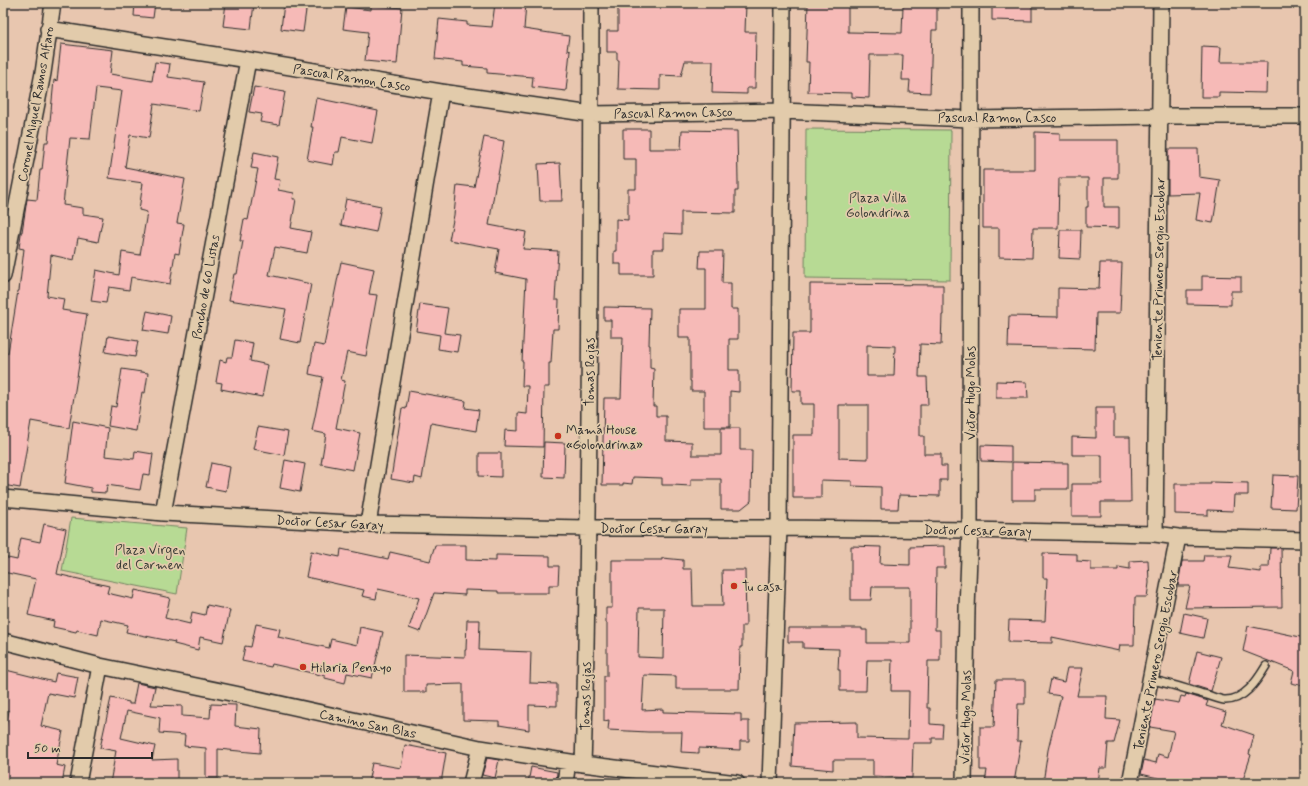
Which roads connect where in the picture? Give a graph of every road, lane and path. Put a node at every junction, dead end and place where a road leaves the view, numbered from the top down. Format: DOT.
graph roads {
  1 [pos="53,3"];
  2 [pos="591,3"];
  3 [pos="783,3"];
  4 [pos="971,3"];
  5 [pos="1161,3"];
  6 [pos="48,29"];
  7 [pos="248,60"];
  8 [pos="440,92"];
  9 [pos="782,111"];
  10 [pos="591,114"];
  11 [pos="1160,116"];
  12 [pos="1305,116"];
  13 [pos="970,119"];
  14 [pos="3,276"];
  15 [pos="3,498"];
  16 [pos="163,513"];
  17 [pos="368,524"];
  18 [pos="588,528"];
  19 [pos="779,528"];
  20 [pos="970,530"];
  21 [pos="1155,534"];
  22 [pos="1178,537"];
  23 [pos="1305,540"];
  24 [pos="3,641"];
  25 [pos="100,666"];
  26 [pos="1266,666"];
  27 [pos="1151,680"];
  28 [pos="480,748"];
  29 [pos="576,763"];
  30 [pos="78,783"];
  31 [pos="471,783"];
  32 [pos="565,783"];
  33 [pos="737,783"];
  34 [pos="770,783"];
  35 [pos="964,783"];
  36 [pos="1130,783"];
  1 -- 6 [label="street, Coronel Miguel Ramos Alfaro"];
  2 -- 10 [label="street, Tomas Rojas"];
  3 -- 9 [label="street"];
  4 -- 13 [label="street, Victor Hugo Molas"];
  5 -- 11 [label="street, Teniente Primero Sergio Escobar"];
  6 -- 7 [label="street, Pascual Ramon Casco"];
  6 -- 14 [label="street, Coronel Miguel Ramos Alfaro"];
  7 -- 8 [label="street, Pascual Ramon Casco"];
  7 -- 16 [label="street, Poncho de 60 Listas"];
  8 -- 10 [label="street, Pascual Ramon Casco"];
  8 -- 17 [label="street"];
  9 -- 10 [label="street, Pascual Ramon Casco"];
  9 -- 13 [label="street, Pascual Ramon Casco"];
  9 -- 19 [label="street"];
  10 -- 18 [label="street, Tomas Rojas"];
  11 -- 12 [label="street, Pascual Ramon Casco"];
  11 -- 13 [label="street, Pascual Ramon Casco"];
  11 -- 21 [label="street, Teniente Primero Sergio Escobar"];
  13 -- 20 [label="street, Victor Hugo Molas"];
  15 -- 16 [label="street, Doctor Cesar Garay"];
  16 -- 17 [label="street, Doctor Cesar Garay"];
  17 -- 18 [label="street, Doctor Cesar Garay"];
  18 -- 19 [label="street, Doctor Cesar Garay"];
  18 -- 29 [label="street, Tomas Rojas"];
  19 -- 20 [label="street, Doctor Cesar Garay"];
  19 -- 34 [label="street"];
  20 -- 21 [label="street, Doctor Cesar Garay"];
  20 -- 35 [label="street, Victor Hugo Molas"];
  21 -- 22 [label="street, Doctor Cesar Garay"];
  22 -- 23 [label="street, Doctor Cesar Garay"];
  22 -- 27 [label="street, Teniente Primero Sergio Escobar"];
  24 -- 25 [label="street, Camino San Blas"];
  25 -- 28 [label="street, Camino San Blas"];
  25 -- 30 [label="street"];
  26 -- 27 [label="lane"];
  27 -- 36 [label="street, Teniente Primero Sergio Escobar"];
  28 -- 29 [label="street, Camino San Blas"];
  28 -- 31 [label="street"];
  29 -- 32 [label="street, Tomas Rojas"];
  29 -- 33 [label="street, Camino San Blas"];
}
